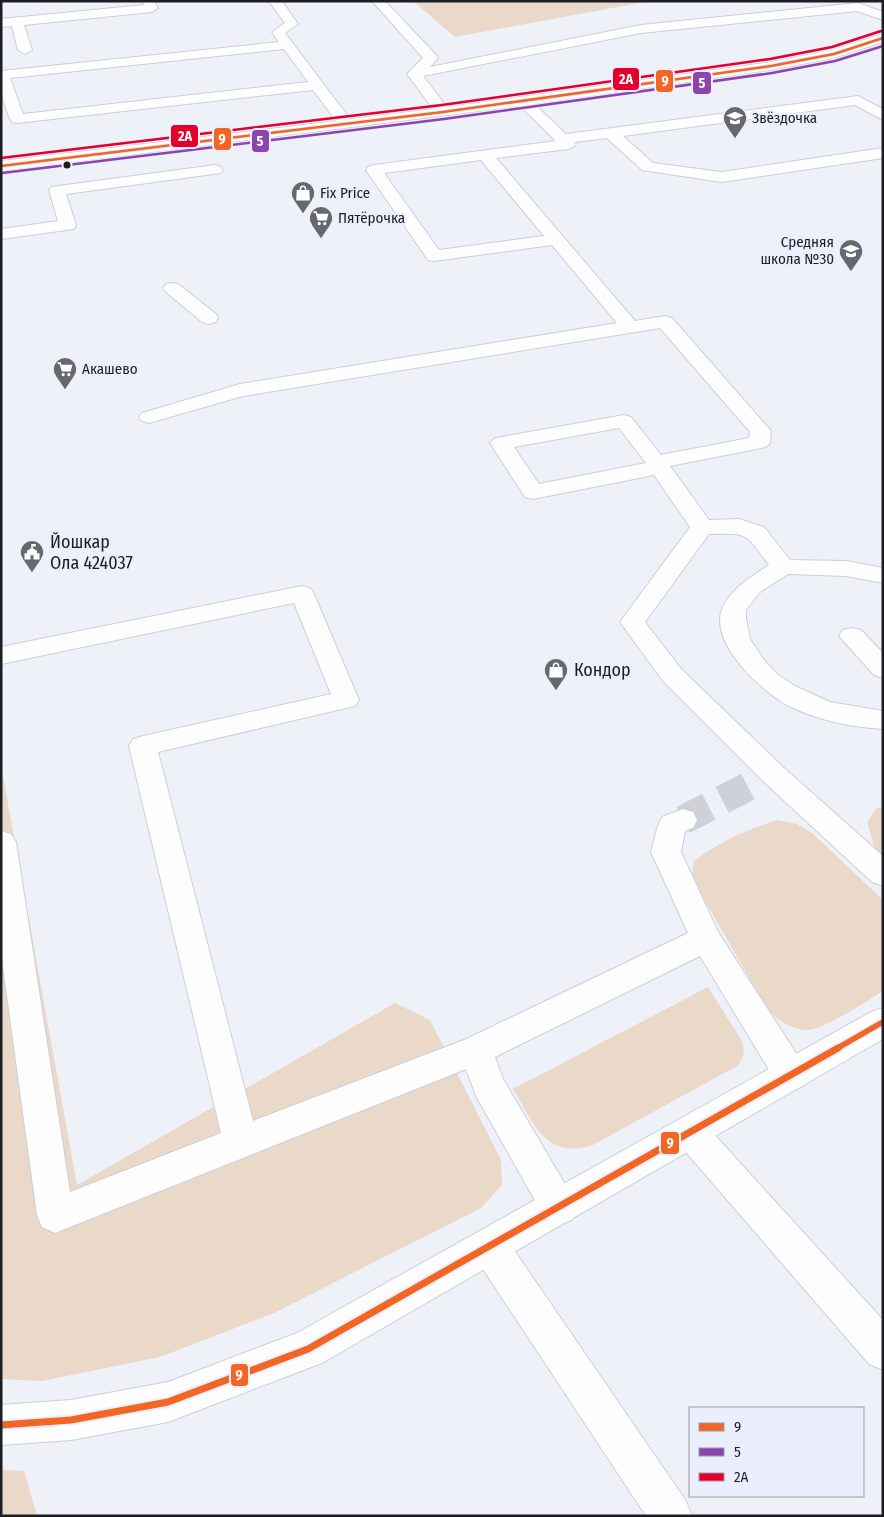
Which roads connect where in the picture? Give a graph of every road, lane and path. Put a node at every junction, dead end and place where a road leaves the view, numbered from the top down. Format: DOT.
graph roads {
  1 [pos="148,1"];
  2 [pos="275,1"];
  3 [pos="378,1"];
  4 [pos="779,1"];
  5 [pos="807,13"];
  6 [pos="883,16"];
  7 [pos="17,21"];
  8 [pos="1,22"];
  9 [pos="879,42"];
  10 [pos="287,45"];
  11 [pos="25,50"];
  12 [pos="414,74"];
  13 [pos="316,85"];
  14 [pos="523,101"];
  15 [pos="443,112"];
  16 [pos="883,116"];
  17 [pos="346,124"];
  18 [pos="611,133"];
  19 [pos="563,140"];
  20 [pos="883,153"];
  21 [pos="486,155"];
  22 [pos="1,166"];
  23 [pos="216,170"];
  24 [pos="1,234"];
  25 [pos="556,239"];
  26 [pos="172,288"];
  27 [pos="209,318"];
  28 [pos="630,328"];
  29 [pos="150,417"];
  30 [pos="658,464"];
  31 [pos="702,527"];
  32 [pos="783,567"];
  33 [pos="883,576"];
  34 [pos="209,595"];
  35 [pos="146,608"];
  36 [pos="852,636"];
  37 [pos="1,656"];
  38 [pos="883,669"];
  39 [pos="883,720"];
  40 [pos="683,820"];
  41 [pos="1,842"];
  42 [pos="883,874"];
  43 [pos="706,939"];
  44 [pos="883,1022"];
  45 [pos="476,1050"];
  46 [pos="791,1075"];
  47 [pos="690,1132"];
  48 [pos="241,1142"];
  49 [pos="559,1208"];
  50 [pos="490,1247"];
  51 [pos="883,1350"];
  52 [pos="1,1425"];
  53 [pos="670,1516"];
  1 -- 7 [label="street"];
  2 -- 10 [label="street"];
  3 -- 12 [label="street"];
  4 -- 5 [label="street"];
  5 -- 6 [label="street"];
  5 -- 12 [label="street"];
  7 -- 8 [label="street"];
  7 -- 11 [label="street"];
  9 -- 14 [label="street"];
  10 -- 13 [label="street"];
  10 -- 13 [label="street"];
  12 -- 15 [label="street"];
  13 -- 17 [label="street"];
  14 -- 15 [label="street"];
  14 -- 19 [label="street"];
  15 -- 17 [label="street"];
  16 -- 18 [label="street"];
  17 -- 22 [label="street"];
  18 -- 19 [label="street"];
  18 -- 20 [label="street"];
  19 -- 21 [label="street"];
  21 -- 25 [label="street"];
  21 -- 25 [label="street"];
  23 -- 24 [label="street"];
  25 -- 28 [label="street"];
  26 -- 27 [label="street"];
  28 -- 29 [label="street"];
  28 -- 30 [label="street"];
  30 -- 30 [label="street"];
  30 -- 31 [label="street"];
  31 -- 32 [label="street"];
  31 -- 42 [label="street"];
  32 -- 33 [label="street"];
  32 -- 39 [label="street"];
  34 -- 35 [label="street"];
  36 -- 38 [label="street"];
  37 -- 48 [label="street"];
  40 -- 43 [label="street"];
  41 -- 48 [label="street"];
  43 -- 45 [label="street"];
  43 -- 46 [label="street"];
  44 -- 46 [label="street"];
  45 -- 48 [label="street"];
  45 -- 49 [label="street"];
  46 -- 47 [label="street"];
  47 -- 49 [label="street"];
  47 -- 51 [label="street"];
  49 -- 50 [label="street"];
  50 -- 52 [label="street"];
  50 -- 53 [label="street"];
}
